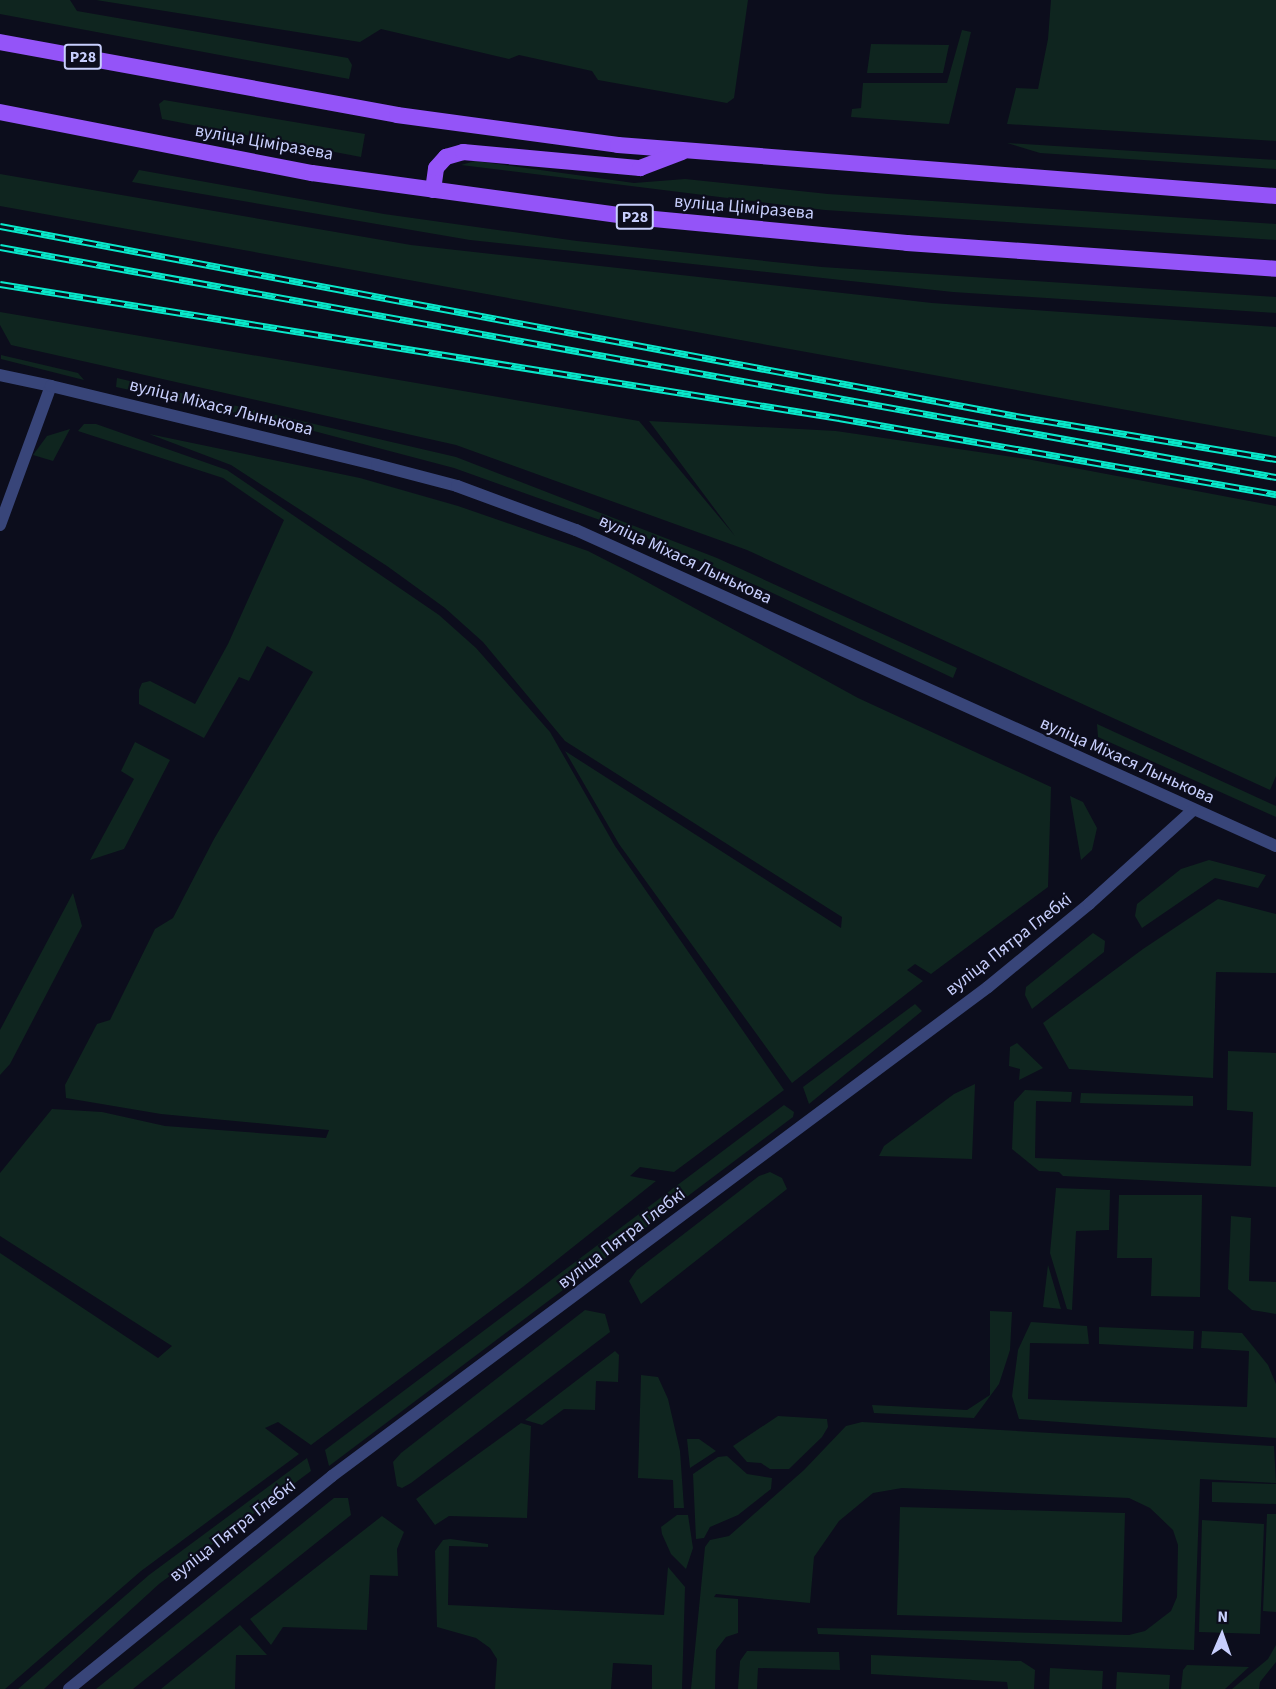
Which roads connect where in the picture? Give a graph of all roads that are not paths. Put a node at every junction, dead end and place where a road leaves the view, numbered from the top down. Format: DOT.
graph roads {
  1 [pos="0,42"];
  2 [pos="0,112"];
  3 [pos="686,150"];
  4 [pos="433,190"];
  5 [pos="1276,196"];
  6 [pos="1276,258"];
  7 [pos="1229,265"];
  8 [pos="1276,268"];
  9 [pos="0,375"];
  10 [pos="51,386"];
  11 [pos="0,525"];
  12 [pos="1192,811"];
  13 [pos="1276,846"];
  14 [pos="69,1689"];
  1 -- 3 [label="main road, Р28"];
  2 -- 4 [label="main road, вуліца Ціміразева / Р28"];
  3 -- 4 [label="main road"];
  3 -- 5 [label="main road, Р28"];
  4 -- 7 [label="main road, вуліца Ціміразева / Р28"];
  6 -- 7 [label="main road"];
  7 -- 8 [label="main road, вуліца Ціміразева / Р28"];
  9 -- 10 [label="street, вуліца Міхася Лынькова"];
  10 -- 11 [label="street"];
  10 -- 12 [label="street, вуліца Міхася Лынькова"];
  12 -- 13 [label="street, вуліца Міхася Лынькова"];
  12 -- 14 [label="street, вуліца Пятра Глебкі"];
}
